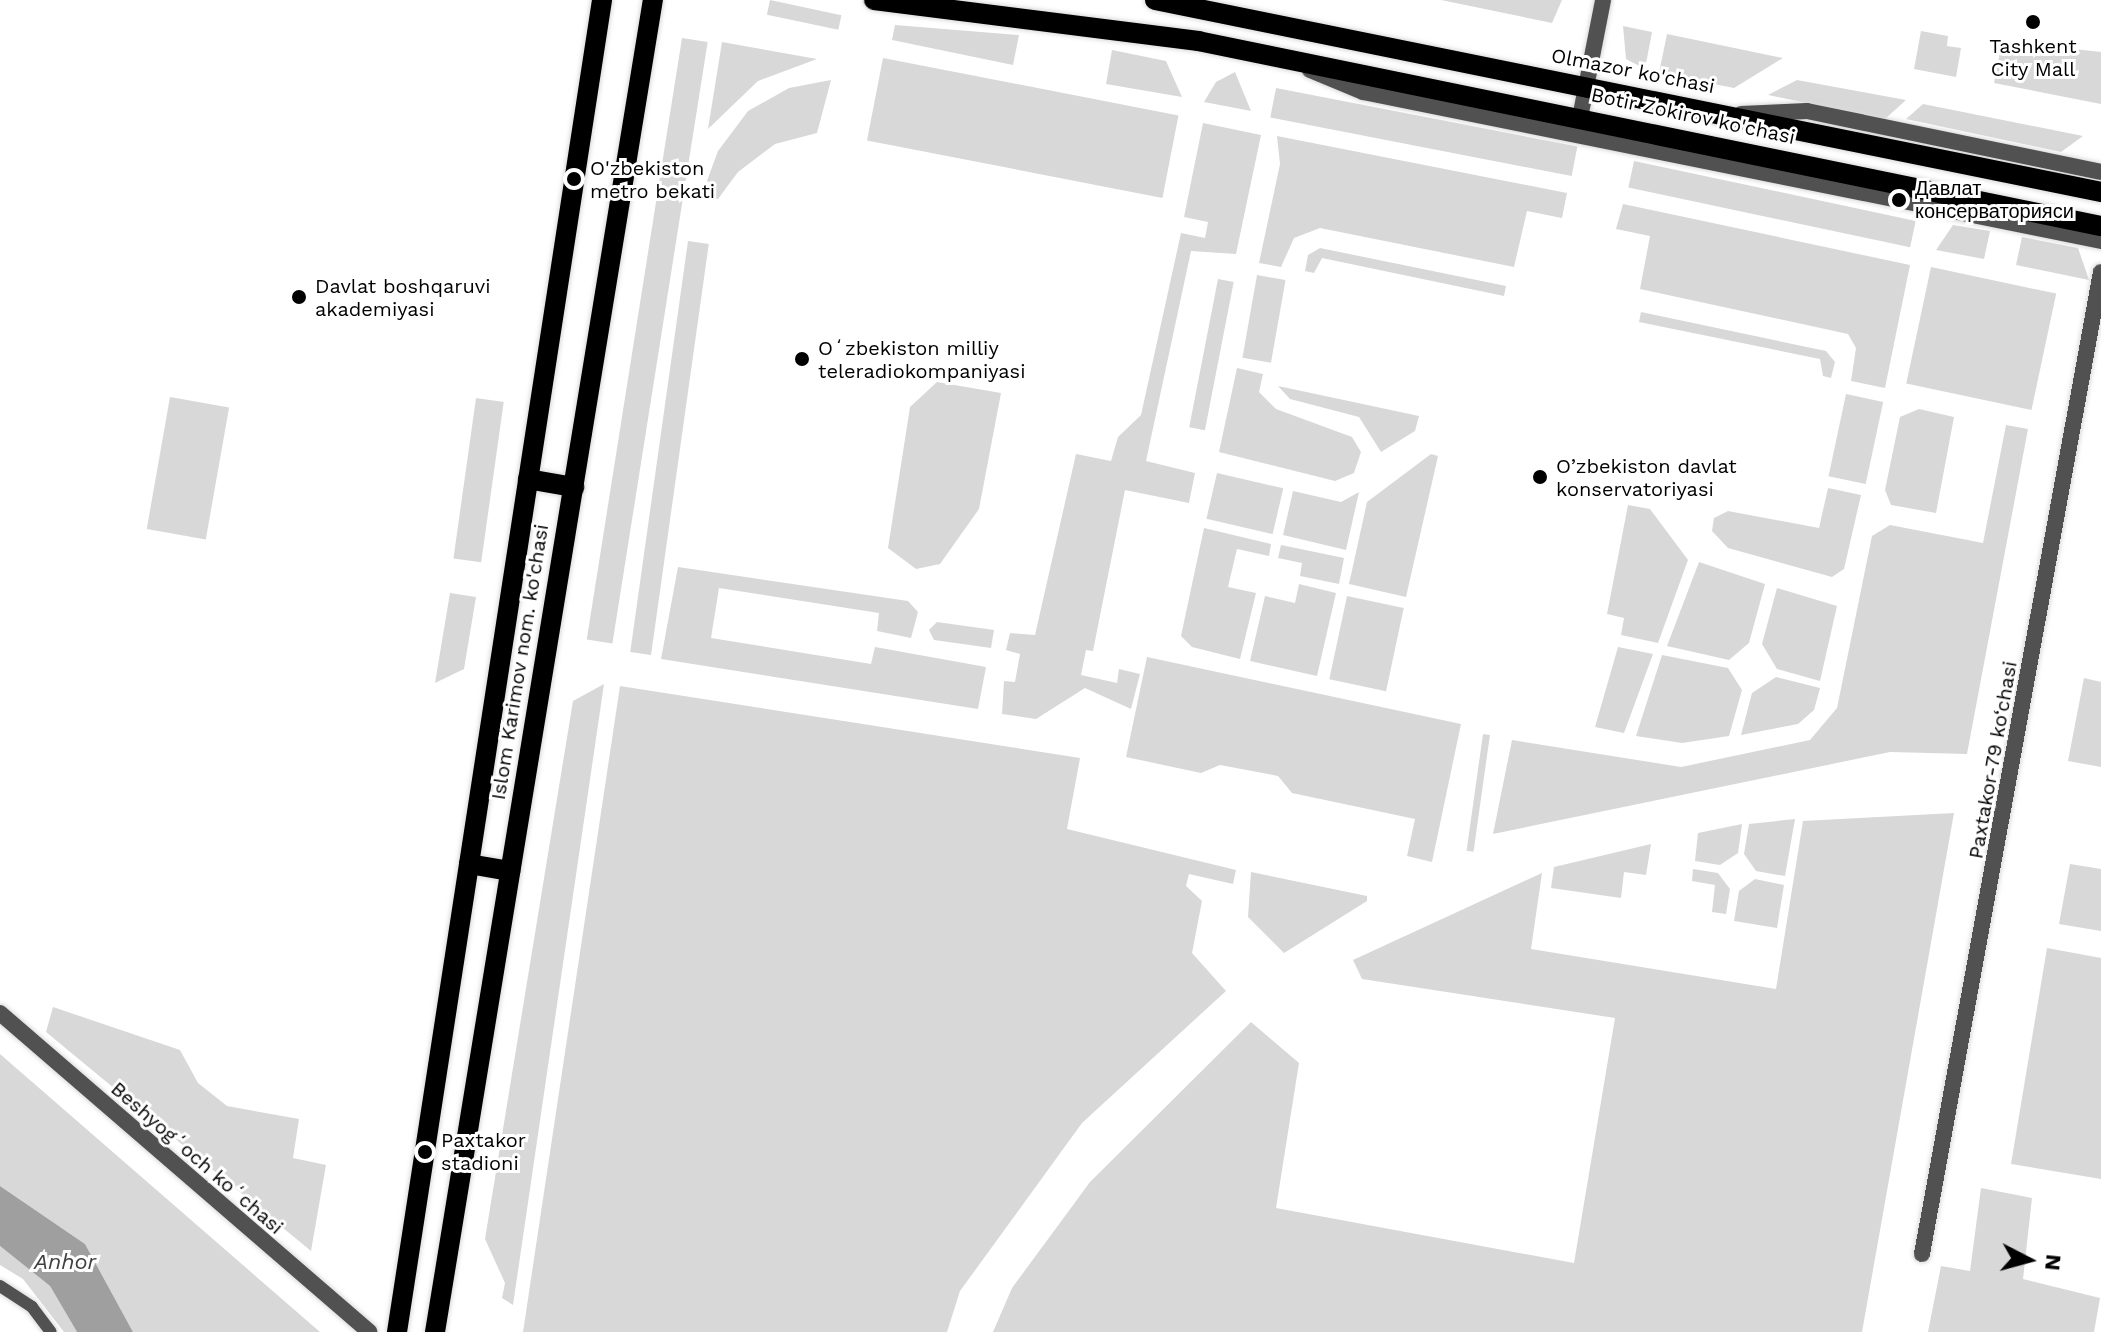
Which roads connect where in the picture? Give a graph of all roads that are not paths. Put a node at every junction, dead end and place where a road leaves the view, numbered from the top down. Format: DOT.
graph roads {
  1 [pos="602,0"];
  2 [pos="653,0"];
  3 [pos="874,0"];
  4 [pos="1155,0"];
  5 [pos="1603,0"];
  6 [pos="1586,86"];
  7 [pos="1725,114"];
  8 [pos="1578,126"];
  9 [pos="2101,172"];
  10 [pos="2101,192"];
  11 [pos="2101,226"];
  12 [pos="2101,241"];
  13 [pos="2101,272"];
  14 [pos="528,479"];
  15 [pos="574,487"];
  16 [pos="469,864"];
  17 [pos="510,871"];
  18 [pos="0,1013"];
  19 [pos="0,1023"];
  20 [pos="1922,1254"];
  21 [pos="0,1286"];
  22 [pos="51,1332"];
  23 [pos="351,1332"];
  24 [pos="369,1332"];
  25 [pos="397,1332"];
  26 [pos="435,1332"];
  1 -- 14 [label="main road, Islom Karimov nom. ko'chasi"];
  2 -- 15 [label="main road, Islom Karimov nom. ko'chasi"];
  3 -- 8 [label="main road, Botir Zokirov ko'chasi"];
  4 -- 6 [label="main road, Olmazor ko'chasi"];
  5 -- 6 [label="street"];
  6 -- 7 [label="main road, Olmazor ko'chasi"];
  6 -- 8 [label="street"];
  7 -- 9 [label="street, Botir Zokirov ko'chasi"];
  7 -- 10 [label="main road, Olmazor ko'chasi"];
  8 -- 11 [label="main road, Botir Zokirov ko'chasi"];
  8 -- 12 [label="street"];
  13 -- 20 [label="street, Paxtakor-79 ko‘chasi"];
  14 -- 15 [label="main road"];
  14 -- 16 [label="main road, Islom Karimov nom. ko'chasi"];
  15 -- 17 [label="main road, Islom Karimov nom. ko'chasi"];
  16 -- 17 [label="main road"];
  16 -- 25 [label="main road, Islom Karimov nom. ko'chasi"];
  17 -- 26 [label="main road, Islom Karimov nom. ko'chasi"];
  18 -- 24 [label="street, Beshyogʻoch koʻchasi"];
  19 -- 23 [label="street, Beshyogʻoch koʻchasi"];
  21 -- 22 [label="street"];
}
